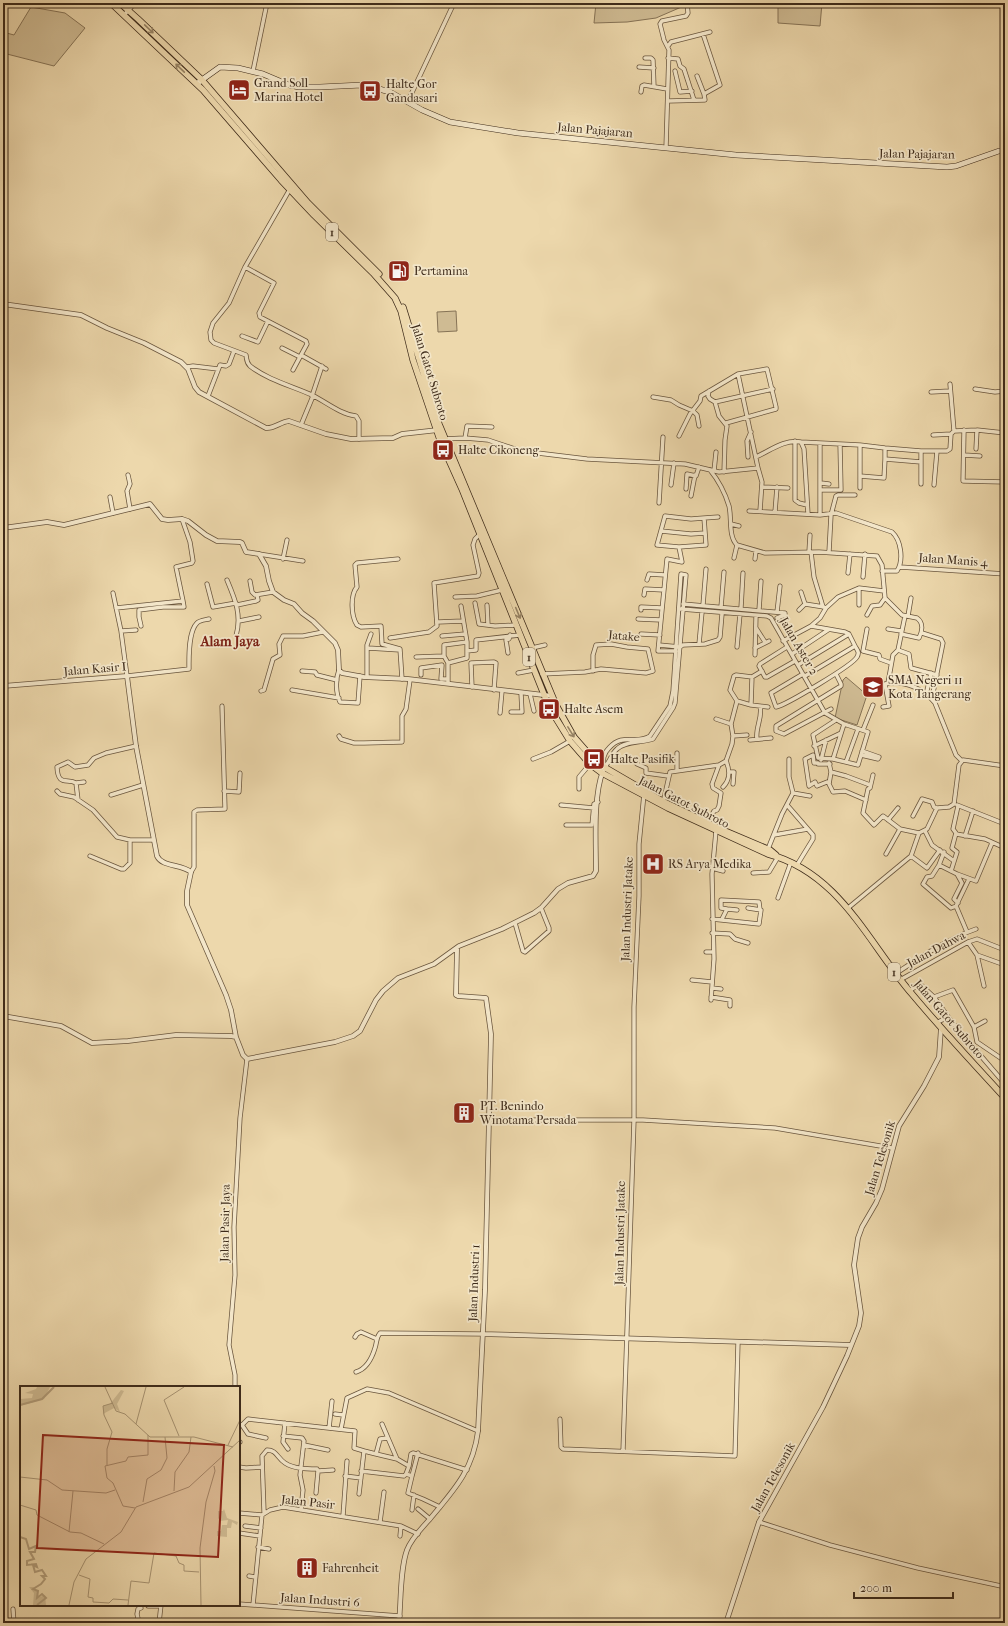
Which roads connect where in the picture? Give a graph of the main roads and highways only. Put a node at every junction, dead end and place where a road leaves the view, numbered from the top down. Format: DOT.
graph roads {
  1 [pos="111,3"];
  2 [pos="120,3"];
  3 [pos="202,80"];
  4 [pos="197,84"];
  5 [pos="1005,151"];
  6 [pos="292,187"];
  7 [pos="482,533"];
  8 [pos="538,673"];
  9 [pos="603,770"];
  10 [pos="644,793"];
  11 [pos="663,804"];
  12 [pos="777,856"];
  13 [pos="1005,1098"];
  4 -- 1 [label="highway, Jalan Gatot Subroto / 1, one-way"];
  2 -- 3 [label="highway, Jalan Gatot Subroto / 1, one-way"];
  3 -- 4 [label="main road, Jalan Pajajaran"];
  3 -- 5 [label="main road, Jalan Pajajaran"];
  3 -- 6 [label="highway, Jalan Gatot Subroto / 1"];
  4 -- 6 [label="highway, Jalan Gatot Subroto / 1"];
  6 -- 7 [label="highway, Jalan Gatot Subroto / 1"];
  7 -- 8 [label="highway, Jalan Gatot Subroto / 1"];
  7 -- 8 [label="highway, Jalan Gatot Subroto / 1, one-way"];
  8 -- 9 [label="highway, Jalan Gatot Subroto / 1, one-way"];
  8 -- 9 [label="highway, Jalan Gatot Subroto / 1"];
  9 -- 10 [label="highway, Jalan Gatot Subroto / 1"];
  9 -- 10 [label="highway, Jalan Gatot Subroto / 1"];
  10 -- 11 [label="highway, Jalan Gatot Subroto / 1"];
  11 -- 12 [label="highway, Jalan Gatot Subroto / 1"];
  11 -- 12 [label="highway, Jalan Gatot Subroto / 1"];
  12 -- 13 [label="highway, Jalan Gatot Subroto / 1"];
}
